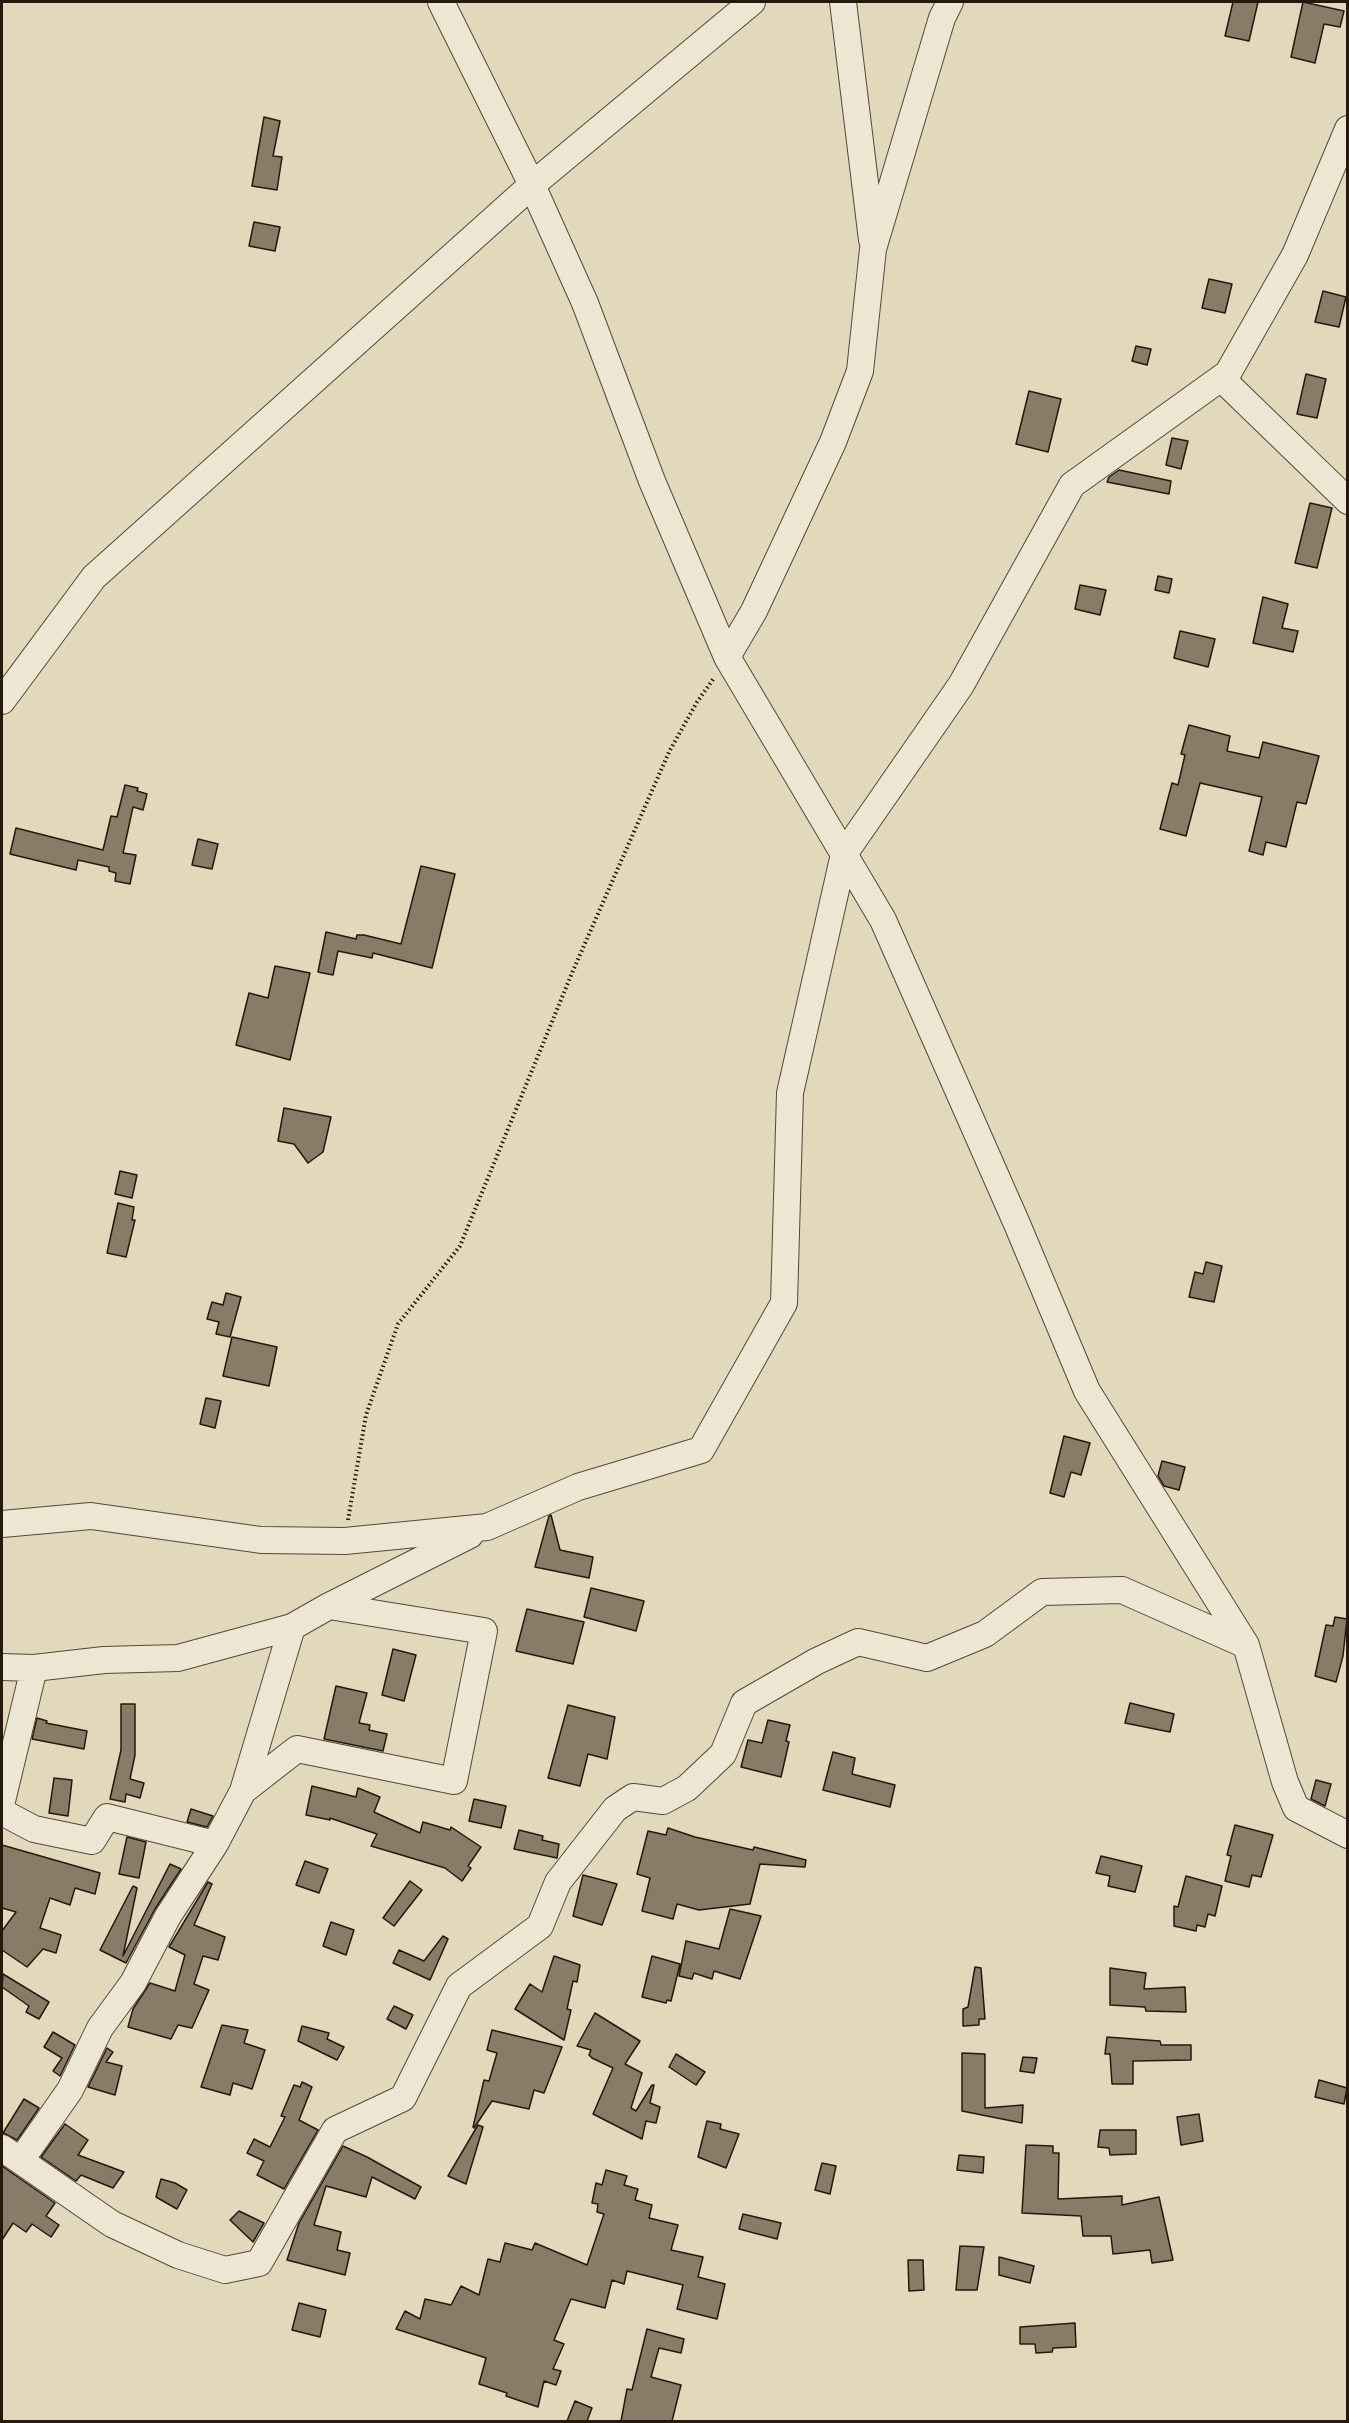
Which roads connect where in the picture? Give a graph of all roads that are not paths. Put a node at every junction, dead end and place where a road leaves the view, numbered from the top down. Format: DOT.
graph roads {
  1 [pos="441,2"];
  2 [pos="753,2"];
  3 [pos="843,2"];
  4 [pos="950,2"];
  5 [pos="1347,129"];
  6 [pos="532,185"];
  7 [pos="873,249"];
  8 [pos="1221,378"];
  9 [pos="1347,501"];
  10 [pos="727,657"];
  11 [pos="2,701"];
  12 [pos="844,854"];
  13 [pos="2,1524"];
  14 [pos="487,1527"];
  15 [pos="328,1606"];
  16 [pos="292,1627"];
  17 [pos="1246,1645"];
  18 [pos="2,1667"];
  19 [pos="34,1668"];
  20 [pos="243,1791"];
  21 [pos="2,1801"];
  22 [pos="2,1812"];
  23 [pos="1347,1835"];
  24 [pos="215,1844"];
  25 [pos="11,2154"];
  1 -- 6 [label="street"];
  2 -- 6 [label="street"];
  3 -- 7 [label="street"];
  4 -- 7 [label="street"];
  5 -- 8 [label="street"];
  6 -- 10 [label="street"];
  6 -- 11 [label="street"];
  7 -- 10 [label="street"];
  8 -- 9 [label="street"];
  8 -- 12 [label="street"];
  10 -- 12 [label="street"];
  12 -- 14 [label="street"];
  12 -- 17 [label="street"];
  13 -- 14 [label="street"];
  14 -- 15 [label="street"];
  15 -- 16 [label="street"];
  15 -- 20 [label="street"];
  16 -- 19 [label="street"];
  16 -- 20 [label="street"];
  17 -- 23 [label="street"];
  17 -- 25 [label="street"];
  18 -- 19 [label="street"];
  19 -- 21 [label="street"];
  20 -- 24 [label="street"];
  22 -- 24 [label="street"];
  24 -- 25 [label="street"];
}
